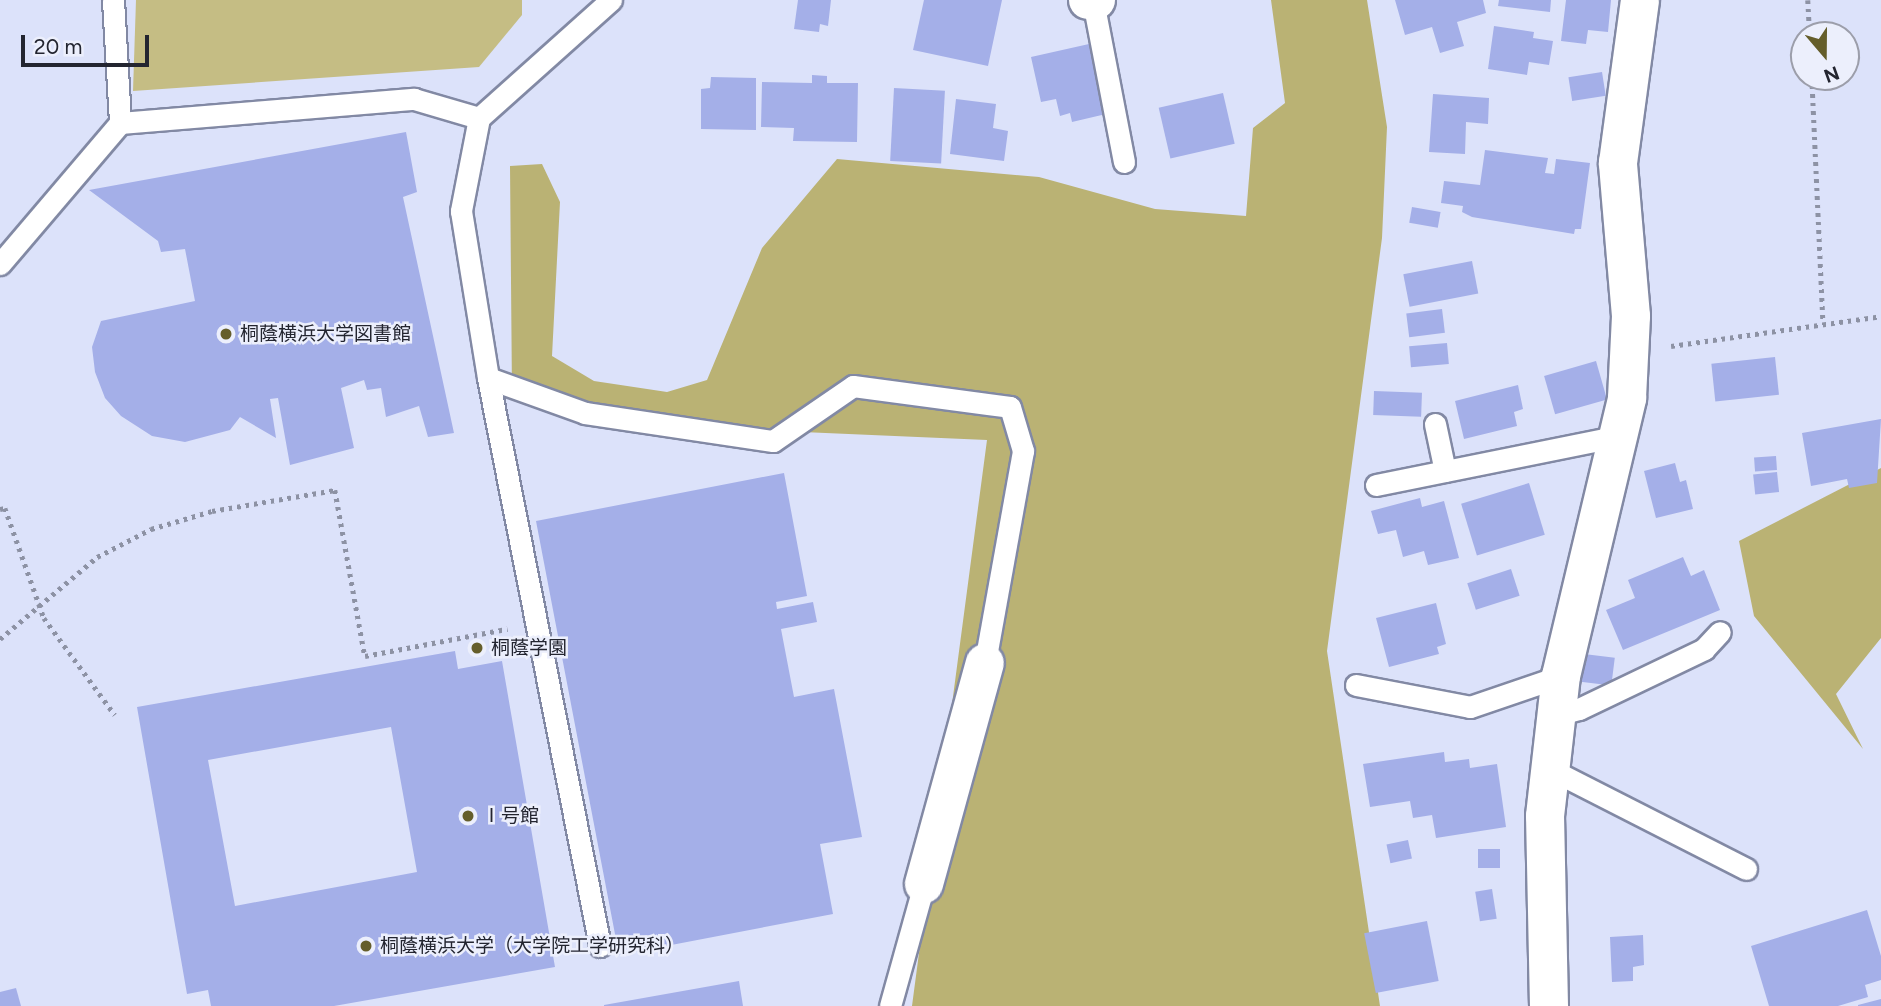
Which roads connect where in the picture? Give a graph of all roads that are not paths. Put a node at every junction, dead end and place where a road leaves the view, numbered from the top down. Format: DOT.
graph roads {
  1 [pos="113,0"];
  2 [pos="611,0"];
  3 [pos="1093,0"];
  4 [pos="1640,0"];
  5 [pos="479,118"];
  6 [pos="120,123"];
  7 [pos="1124,162"];
  8 [pos="0,264"];
  9 [pos="488,378"];
  10 [pos="1436,424"];
  11 [pos="1619,436"];
  12 [pos="1445,471"];
  13 [pos="1376,485"];
  14 [pos="1720,632"];
  15 [pos="985,663"];
  16 [pos="1560,676"];
  17 [pos="1356,685"];
  18 [pos="1556,715"];
  19 [pos="1550,769"];
  20 [pos="1746,869"];
  21 [pos="924,884"];
  22 [pos="600,946"];
  23 [pos="890,1006"];
  24 [pos="1549,1006"];
  1 -- 6 [label="lane"];
  2 -- 5 [label="lane"];
  3 -- 7 [label="lane"];
  4 -- 11 [label="street"];
  5 -- 6 [label="lane"];
  5 -- 9 [label="lane"];
  6 -- 8 [label="lane"];
  9 -- 15 [label="lane"];
  9 -- 22 [label="lane"];
  10 -- 12 [label="lane"];
  11 -- 12 [label="lane"];
  11 -- 16 [label="street"];
  12 -- 13 [label="lane"];
  14 -- 18 [label="lane"];
  15 -- 21 [label="street"];
  16 -- 17 [label="lane"];
  16 -- 18 [label="street"];
  18 -- 19 [label="street"];
  19 -- 20 [label="lane"];
  19 -- 24 [label="street"];
  21 -- 23 [label="lane"];
}
